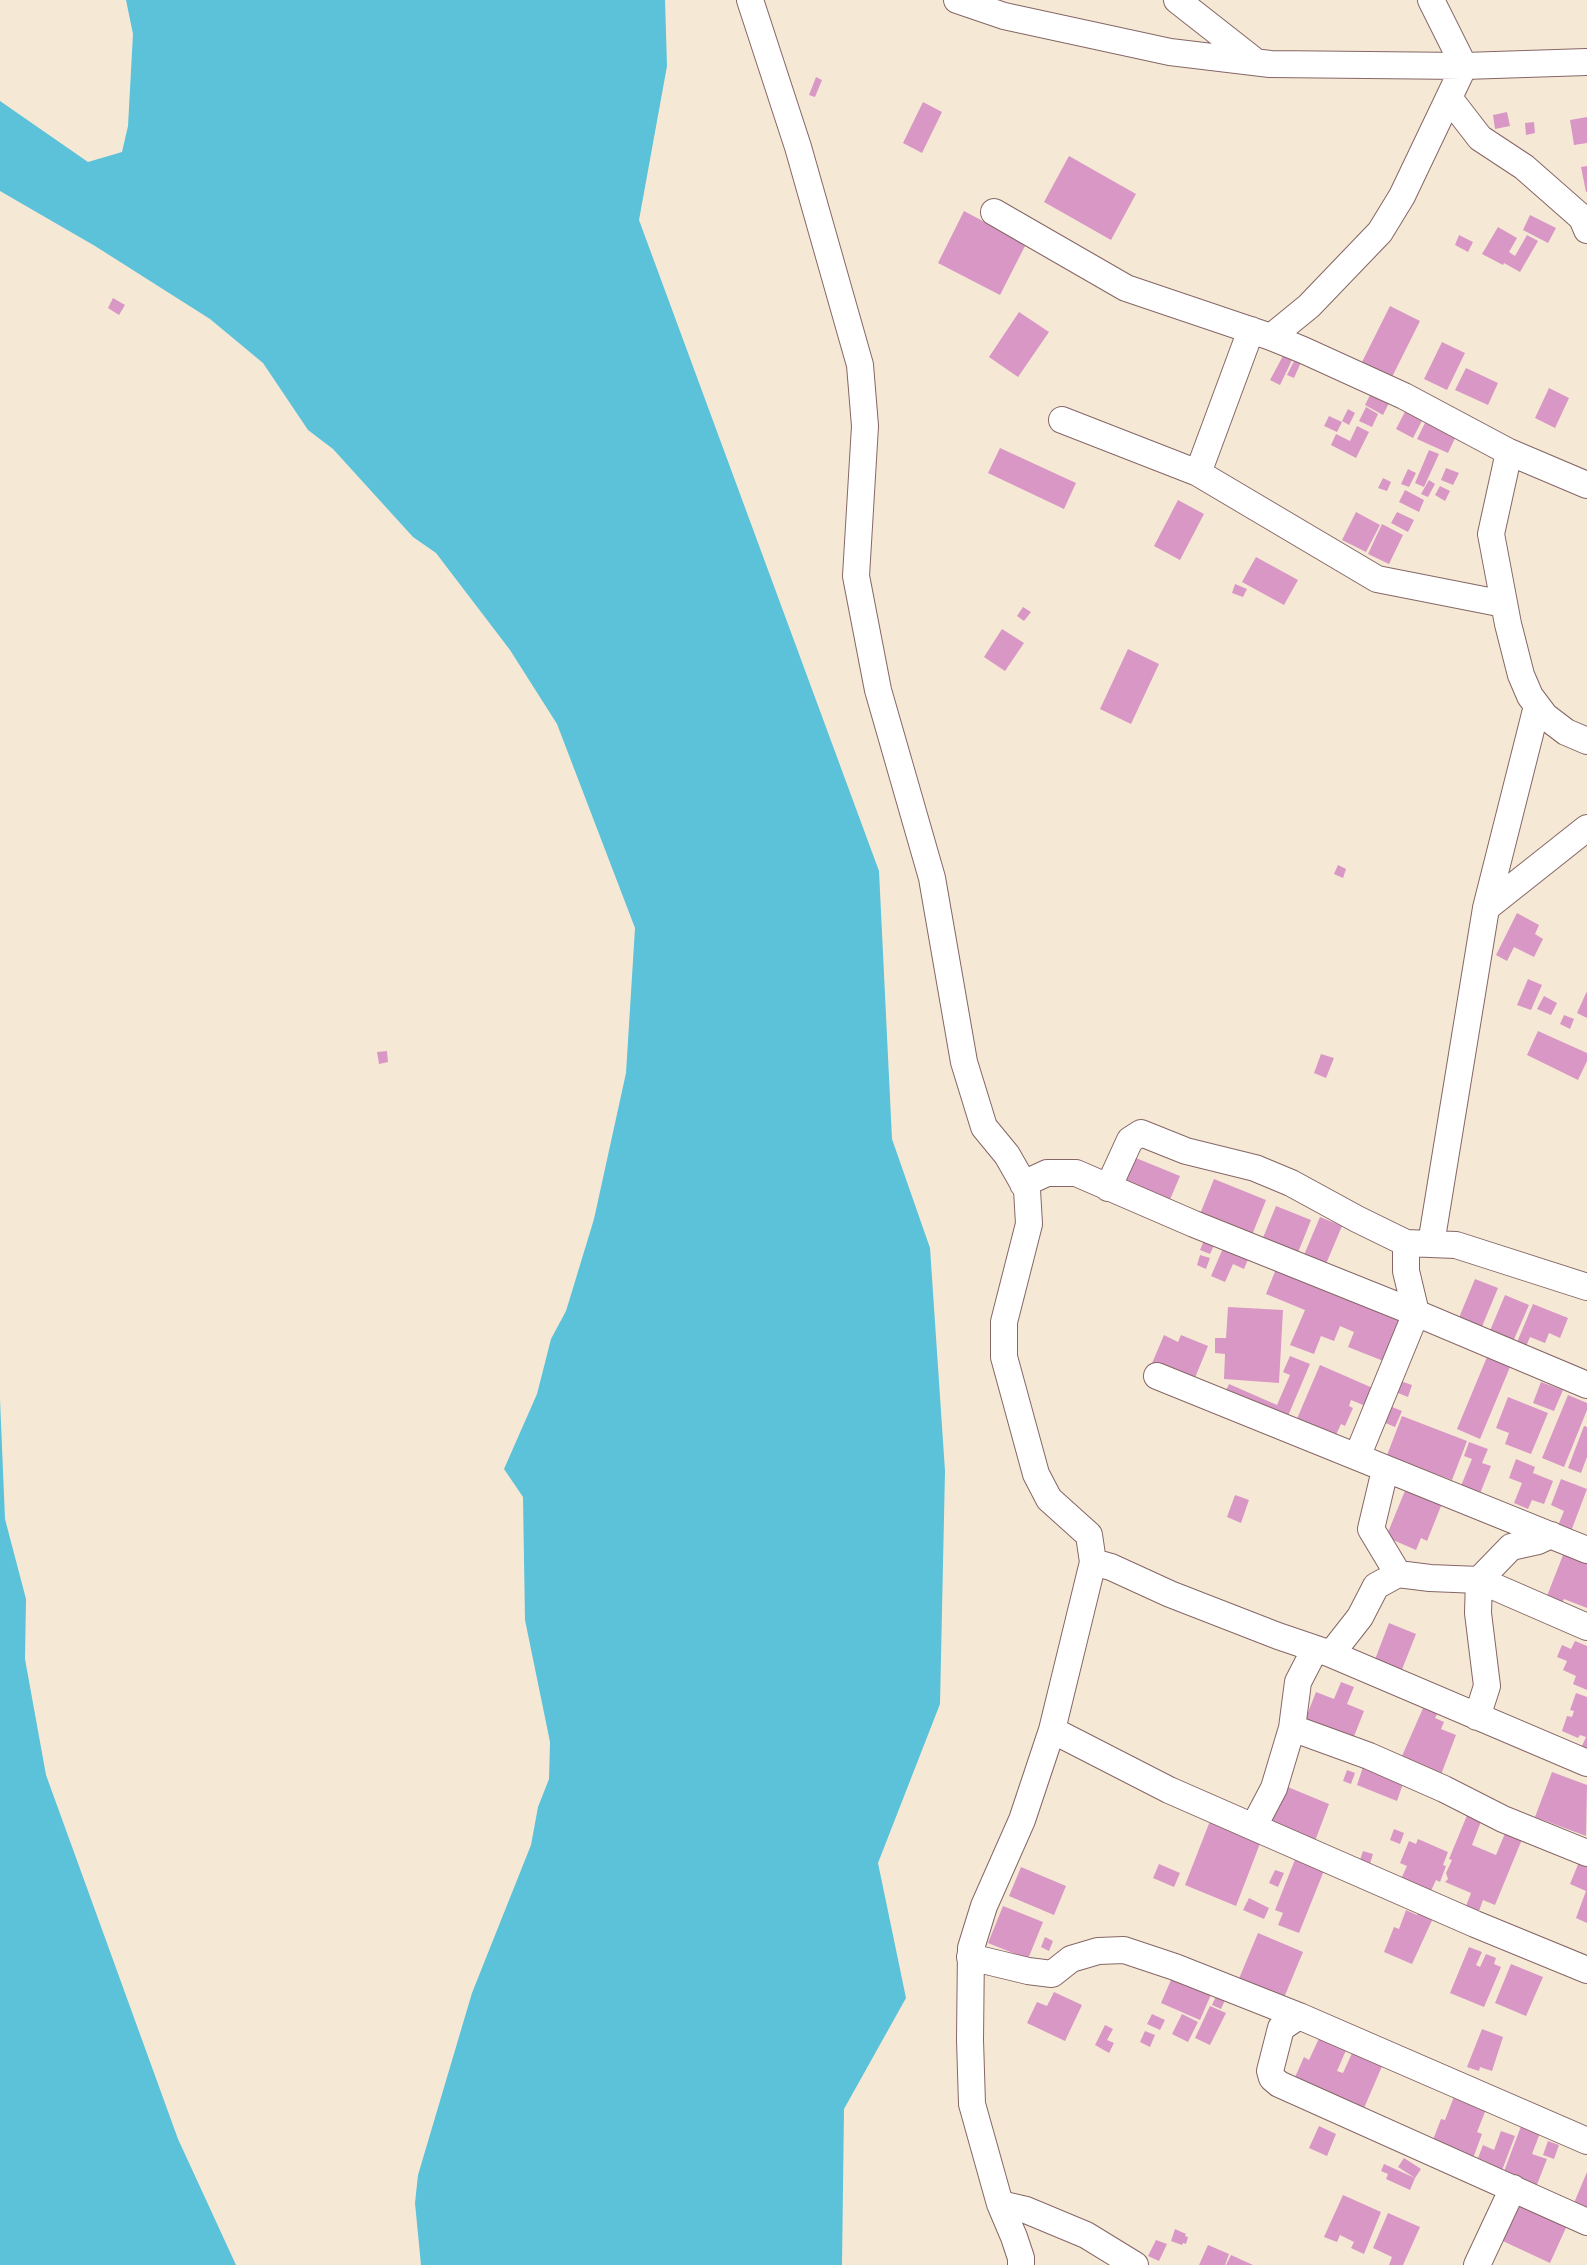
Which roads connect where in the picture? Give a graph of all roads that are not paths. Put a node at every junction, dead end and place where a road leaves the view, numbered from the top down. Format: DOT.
graph roads {
  1 [pos="750,0"];
  2 [pos="957,0"];
  3 [pos="1177,0"];
  4 [pos="1431,0"];
  5 [pos="1256,62"];
  6 [pos="1587,62"];
  7 [pos="1464,66"];
  8 [pos="1449,98"];
  9 [pos="994,212"];
  10 [pos="1587,230"];
  11 [pos="1261,333"];
  12 [pos="1062,420"];
  13 [pos="1509,452"];
  14 [pos="1198,473"];
  15 [pos="1587,485"];
  16 [pos="1504,604"];
  17 [pos="1537,706"];
  18 [pos="1587,741"];
  19 [pos="1587,828"];
  20 [pos="1486,908"];
  21 [pos="1023,1184"];
  22 [pos="1108,1188"];
  23 [pos="1406,1243"];
  24 [pos="1431,1244"];
  25 [pos="1587,1287"];
  26 [pos="1416,1313"];
  27 [pos="1157,1376"];
  28 [pos="1587,1385"];
  29 [pos="1358,1457"];
  30 [pos="1385,1470"];
  31 [pos="1551,1535"];
  32 [pos="1587,1551"];
  33 [pos="1093,1562"];
  34 [pos="1398,1574"];
  35 [pos="1479,1580"];
  36 [pos="1587,1627"];
  37 [pos="1323,1652"];
  38 [pos="1477,1717"];
  39 [pos="1292,1728"];
  40 [pos="1052,1730"];
  41 [pos="1587,1764"];
  42 [pos="1254,1826"];
  43 [pos="1587,1853"];
  44 [pos="970,1957"];
  45 [pos="1587,1970"];
  46 [pos="1299,2016"];
  47 [pos="1587,2141"];
  48 [pos="1513,2188"];
  49 [pos="1000,2204"];
  50 [pos="1587,2222"];
  51 [pos="1021,2265"];
  52 [pos="1135,2265"];
  53 [pos="1477,2265"];
  1 -- 21 [label="street"];
  2 -- 5 [label="street"];
  3 -- 5 [label="street"];
  4 -- 7 [label="street"];
  5 -- 7 [label="street"];
  6 -- 7 [label="street"];
  7 -- 8 [label="street"];
  8 -- 10 [label="street"];
  8 -- 11 [label="street"];
  9 -- 11 [label="street"];
  11 -- 13 [label="street"];
  11 -- 14 [label="street"];
  12 -- 14 [label="street"];
  13 -- 15 [label="street"];
  13 -- 16 [label="street"];
  14 -- 16 [label="street"];
  16 -- 17 [label="street"];
  17 -- 18 [label="street"];
  17 -- 20 [label="street"];
  19 -- 20 [label="street"];
  20 -- 24 [label="street"];
  21 -- 22 [label="street"];
  21 -- 33 [label="street"];
  22 -- 23 [label="street"];
  22 -- 26 [label="street"];
  23 -- 24 [label="street"];
  23 -- 26 [label="street"];
  24 -- 25 [label="street"];
  26 -- 28 [label="street"];
  26 -- 29 [label="street"];
  27 -- 29 [label="street"];
  29 -- 30 [label="street"];
  30 -- 31 [label="street"];
  30 -- 34 [label="street"];
  31 -- 32 [label="street"];
  31 -- 35 [label="street"];
  33 -- 37 [label="street"];
  33 -- 40 [label="street"];
  34 -- 35 [label="street"];
  34 -- 37 [label="street"];
  35 -- 36 [label="street"];
  35 -- 38 [label="street"];
  37 -- 38 [label="street"];
  37 -- 39 [label="street"];
  38 -- 41 [label="street"];
  39 -- 42 [label="street"];
  39 -- 43 [label="street"];
  40 -- 42 [label="street"];
  40 -- 44 [label="street"];
  42 -- 45 [label="street"];
  44 -- 46 [label="street"];
  44 -- 49 [label="street"];
  46 -- 47 [label="street"];
  46 -- 48 [label="street"];
  48 -- 50 [label="street"];
  48 -- 53 [label="street"];
  49 -- 51 [label="street"];
  49 -- 52 [label="street"];
}
